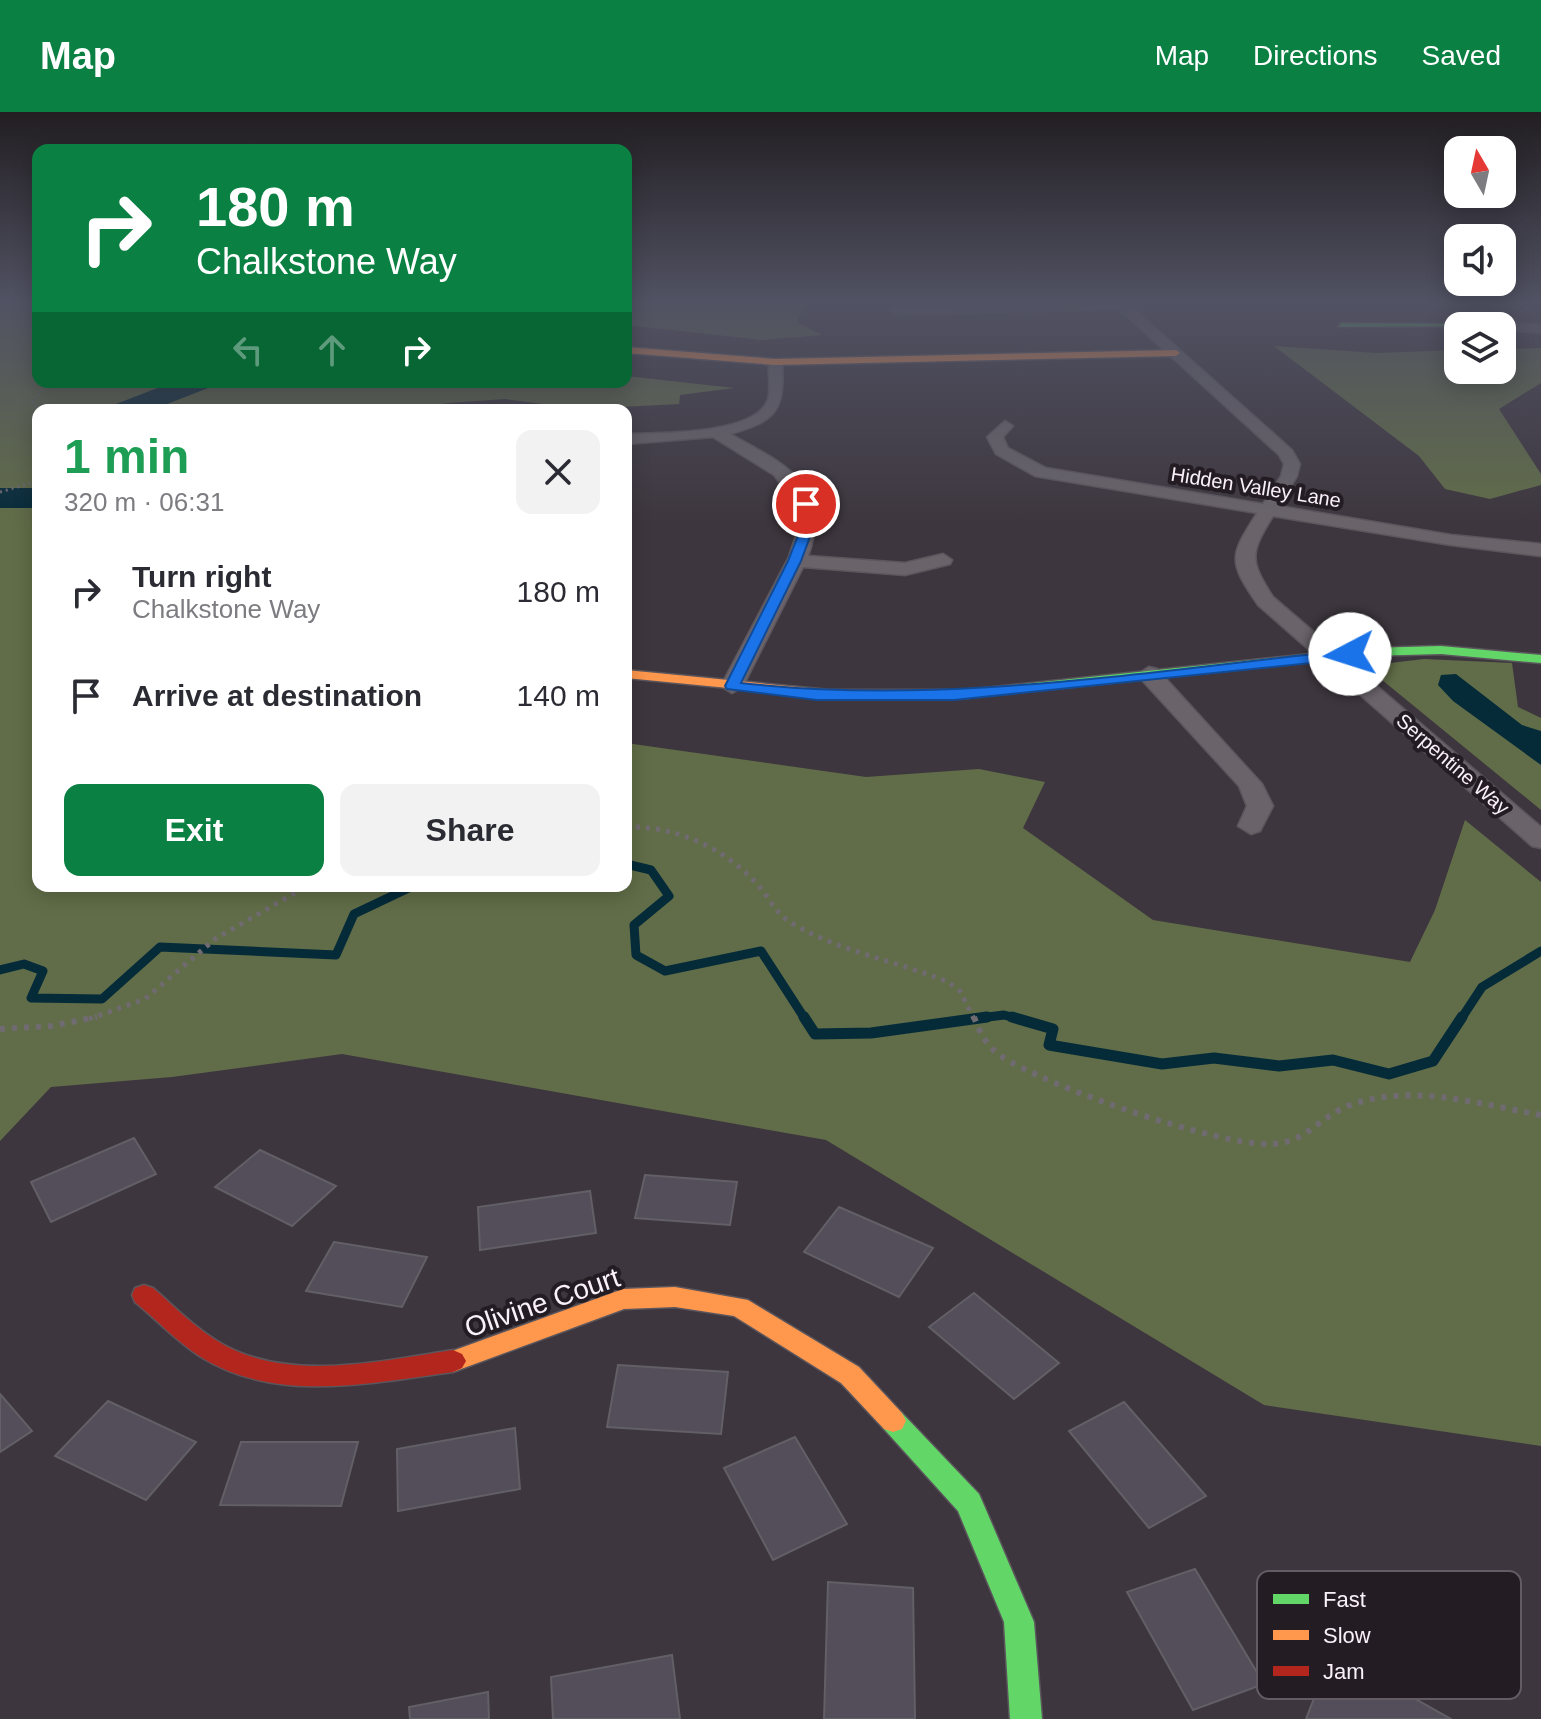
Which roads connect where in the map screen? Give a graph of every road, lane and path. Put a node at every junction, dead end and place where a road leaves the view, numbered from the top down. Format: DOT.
graph roads {
  1 [pos="774,375"];
  2 [pos="1200,375"];
  3 [pos="46,388"];
  4 [pos="35,404"];
  5 [pos="1005,426"];
  6 [pos="715,432"];
  7 [pos="632,439"];
  8 [pos="32,483"];
  9 [pos="0,492"];
  10 [pos="1266,511"];
  11 [pos="1541,550"];
  12 [pos="943,560"];
  13 [pos="795,561"];
  14 [pos="1326,656"];
  15 [pos="1541,659"];
  16 [pos="1149,674"];
  17 [pos="632,675"];
  18 [pos="732,686"];
  19 [pos="632,826"];
  20 [pos="1251,826"];
  21 [pos="1541,840"];
  22 [pos="297,892"];
  23 [pos="0,1029"];
  24 [pos="1541,1115"];
  25 [pos="144,1295"];
  26 [pos="1026,1719"];
  1 -- 6 [label="street"];
  2 -- 10 [label="street, Serpentine Way"];
  3 -- 4 [label="path"];
  5 -- 10 [label="street, Hidden Valley Lane"];
  6 -- 7 [label="street"];
  6 -- 13 [label="street"];
  8 -- 9 [label="path"];
  10 -- 11 [label="street, Hidden Valley Lane"];
  10 -- 14 [label="street, Serpentine Way"];
  12 -- 13 [label="street"];
  13 -- 18 [label="street"];
  14 -- 15 [label="street"];
  14 -- 16 [label="street"];
  14 -- 21 [label="street, Serpentine Way"];
  16 -- 18 [label="street"];
  16 -- 20 [label="street"];
  17 -- 18 [label="street"];
  19 -- 24 [label="path"];
  22 -- 23 [label="path"];
  25 -- 26 [label="street, Olivine Court"];
}
